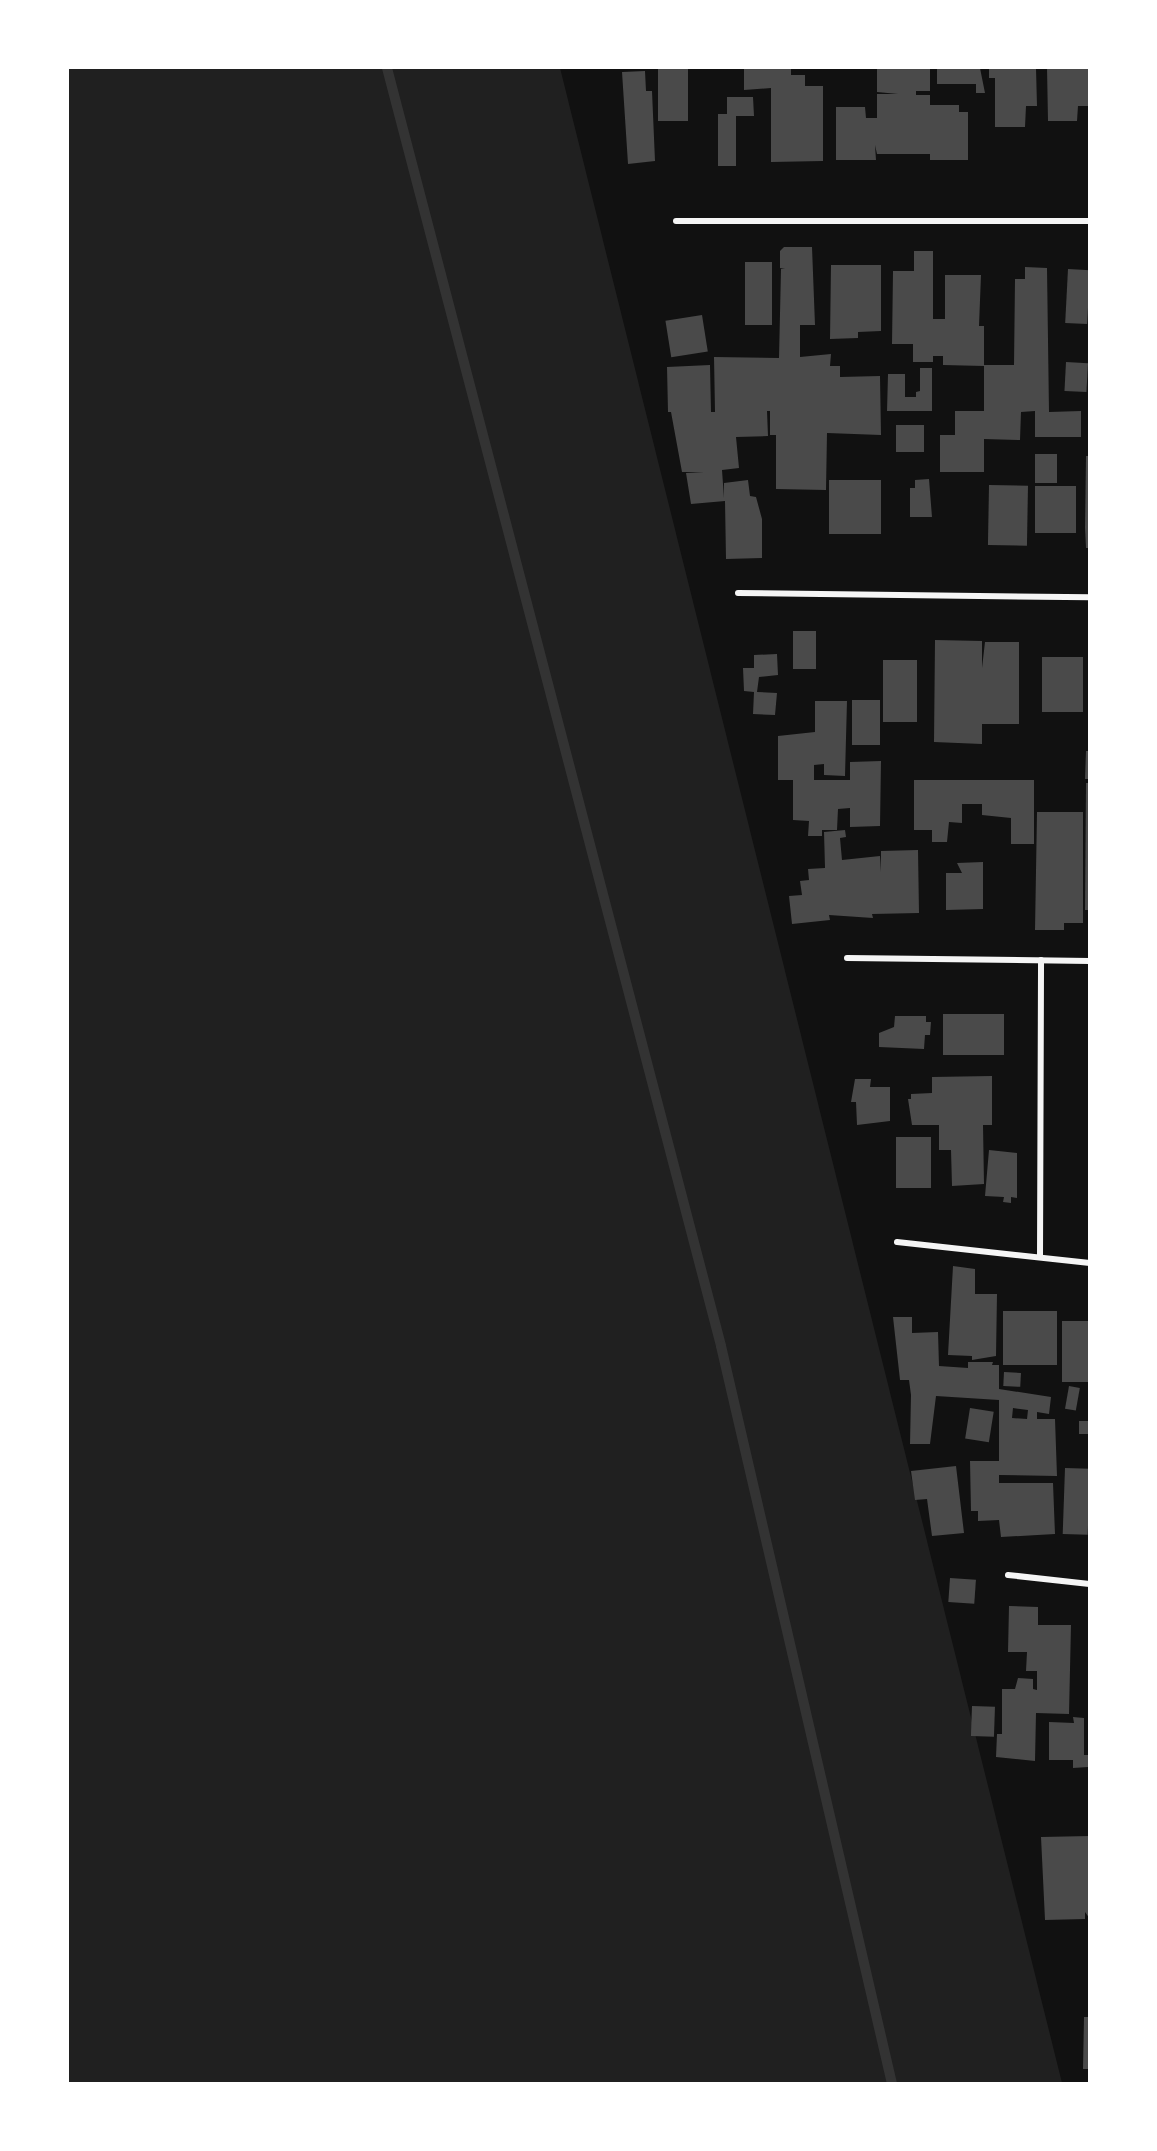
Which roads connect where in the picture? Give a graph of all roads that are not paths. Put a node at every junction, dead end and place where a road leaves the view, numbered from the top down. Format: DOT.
graph roads {
  1 [pos="676,221"];
  2 [pos="1089,221"];
  3 [pos="738,593"];
  4 [pos="1089,597"];
  5 [pos="848,958"];
  6 [pos="1041,960"];
  7 [pos="1089,962"];
  8 [pos="897,1242"];
  9 [pos="1040,1257"];
  10 [pos="1089,1263"];
  11 [pos="1008,1575"];
  12 [pos="1089,1584"];
  1 -- 2 [label="street"];
  3 -- 4 [label="street"];
  5 -- 6 [label="street"];
  6 -- 7 [label="street"];
  6 -- 9 [label="street"];
  8 -- 9 [label="street"];
  9 -- 10 [label="street"];
  11 -- 12 [label="street"];
}
